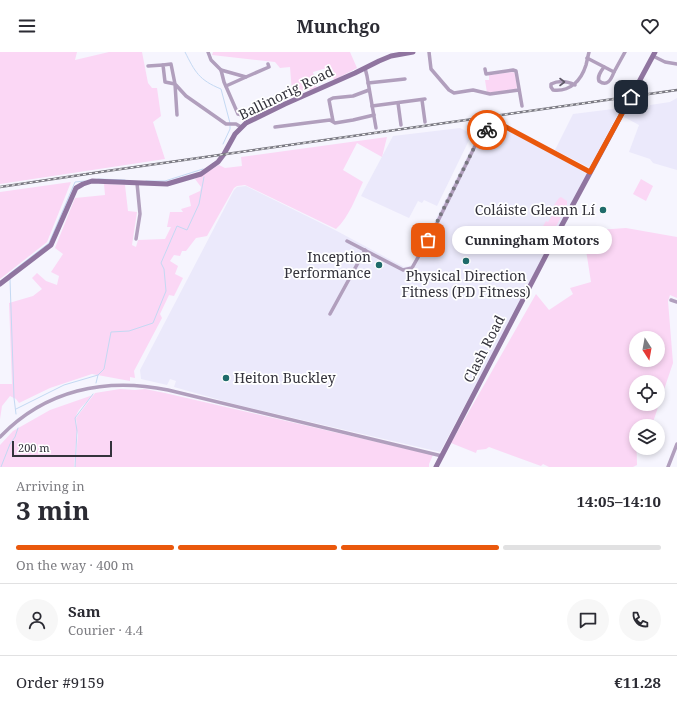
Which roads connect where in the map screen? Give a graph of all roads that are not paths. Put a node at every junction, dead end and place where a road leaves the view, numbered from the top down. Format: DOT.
graph roads {
  1 [pos="208,52"];
  2 [pos="413,52"];
  3 [pos="429,52"];
  4 [pos="589,52"];
  5 [pos="625,52"];
  6 [pos="654,54"];
  7 [pos="587,58"];
  8 [pos="268,64"];
  9 [pos="677,64"];
  10 [pos="163,65"];
  11 [pos="148,66"];
  12 [pos="604,67"];
  13 [pos="364,68"];
  14 [pos="221,70"];
  15 [pos="485,70"];
  16 [pos="614,72"];
  17 [pos="246,77"];
  18 [pos="405,79"];
  19 [pos="368,83"];
  20 [pos="175,84"];
  21 [pos="575,85"];
  22 [pos="226,86"];
  23 [pos="369,90"];
  24 [pos="520,90"];
  25 [pos="398,103"];
  26 [pos="372,106"];
  27 [pos="522,106"];
  28 [pos="269,108"];
  29 [pos="255,110"];
  30 [pos="177,114"];
  31 [pos="374,115"];
  32 [pos="259,117"];
  33 [pos="333,121"];
  34 [pos="425,122"];
  35 [pos="239,125"];
  36 [pos="401,125"];
  37 [pos="275,127"];
  38 [pos="376,128"];
  39 [pos="590,172"];
  40 [pos="137,183"];
  41 [pos="136,239"];
  42 [pos="347,241"];
  43 [pos="365,250"];
  44 [pos="0,284"];
  45 [pos="671,300"];
  46 [pos="677,302"];
  47 [pos="330,314"];
  48 [pos="0,437"];
  49 [pos="677,444"];
  50 [pos="442,456"];
  51 [pos="437,466"];
  52 [pos="444,467"];
  53 [pos="668,467"];
  1 -- 14 [label="street"];
  2 -- 13 [label="street, Ballinorig Road"];
  3 -- 24 [label="street"];
  4 -- 7 [label="street"];
  5 -- 16 [label="street"];
  6 -- 9 [label="street"];
  6 -- 39 [label="street, Clash Road"];
  7 -- 12 [label="street"];
  7 -- 21 [label="street"];
  8 -- 17 [label="street"];
  10 -- 11 [label="street"];
  10 -- 20 [label="street"];
  10 -- 20 [label="street"];
  12 -- 16 [label="street"];
  12 -- 16 [label="street"];
  13 -- 19 [label="street"];
  13 -- 32 [label="street, Ballinorig Road"];
  14 -- 17 [label="street"];
  14 -- 22 [label="street"];
  15 -- 24 [label="street"];
  17 -- 22 [label="street"];
  18 -- 19 [label="street"];
  19 -- 23 [label="street"];
  20 -- 30 [label="street"];
  20 -- 35 [label="street"];
  21 -- 21 [label="street, one-way"];
  22 -- 29 [label="street"];
  23 -- 26 [label="street"];
  23 -- 33 [label="street"];
  24 -- 27 [label="street"];
  25 -- 26 [label="street"];
  25 -- 34 [label="street"];
  25 -- 36 [label="street"];
  26 -- 31 [label="street"];
  28 -- 29 [label="street"];
  29 -- 32 [label="street"];
  31 -- 33 [label="street"];
  31 -- 38 [label="street"];
  32 -- 35 [label="street, Ballinorig Road"];
  33 -- 37 [label="street"];
  35 -- 40 [label="street, Ballinorig Road"];
  39 -- 43 [label="street"];
  39 -- 50 [label="street, Clash Road"];
  40 -- 41 [label="street"];
  40 -- 44 [label="street, Ballinorig Road"];
  42 -- 43 [label="street"];
  43 -- 47 [label="street"];
  45 -- 46 [label="street"];
  48 -- 50 [label="street"];
  49 -- 53 [label="street"];
  50 -- 51 [label="street, Clash Road"];
  51 -- 52 [label="street"];
}
